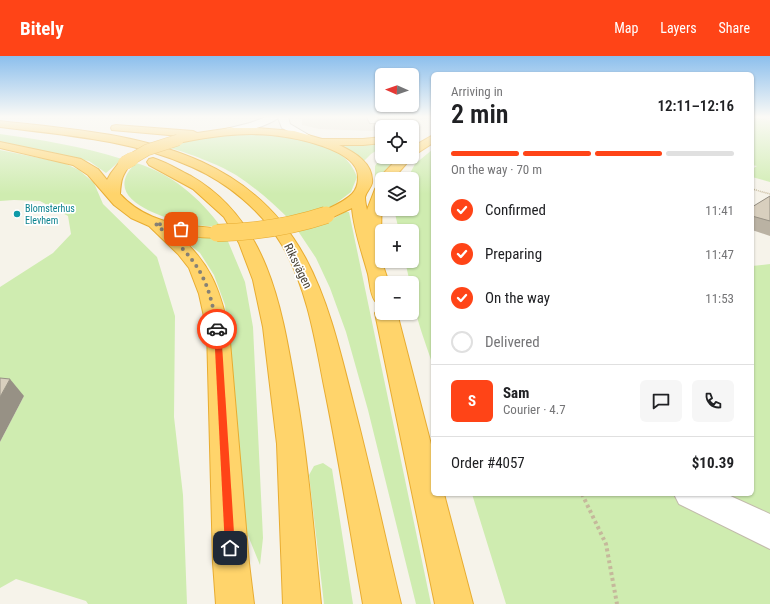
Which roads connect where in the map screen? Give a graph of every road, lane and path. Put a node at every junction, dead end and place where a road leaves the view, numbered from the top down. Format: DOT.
graph roads {
  1 [pos="84,143"];
  2 [pos="124,143"];
  3 [pos="170,143"];
  4 [pos="325,143"];
  5 [pos="0,145"];
  6 [pos="375,158"];
  7 [pos="400,164"];
  8 [pos="392,172"];
  9 [pos="365,174"];
  10 [pos="754,190"];
  11 [pos="113,193"];
  12 [pos="770,194"];
  13 [pos="358,196"];
  14 [pos="375,205"];
  15 [pos="155,223"];
  16 [pos="377,274"];
  17 [pos="388,320"];
  18 [pos="583,496"];
  19 [pos="694,496"];
  20 [pos="770,532"];
  21 [pos="236,604"];
  22 [pos="302,604"];
  23 [pos="382,604"];
  24 [pos="454,604"];
  25 [pos="617,604"];
  1 -- 22 [label="highway"];
  2 -- 23 [label="highway, Riksvägen"];
  3 -- 11 [label="highway, bridge"];
  4 -- 9 [label="highway"];
  5 -- 11 [label="highway"];
  6 -- 9 [label="highway"];
  7 -- 8 [label="highway"];
  9 -- 13 [label="highway"];
  10 -- 12 [label="path"];
  11 -- 15 [label="highway"];
  13 -- 15 [label="highway, bridge"];
  13 -- 16 [label="highway"];
  14 -- 16 [label="highway"];
  15 -- 21 [label="highway"];
  17 -- 24 [label="highway"];
  18 -- 25 [label="path"];
  19 -- 20 [label="street"];
}
